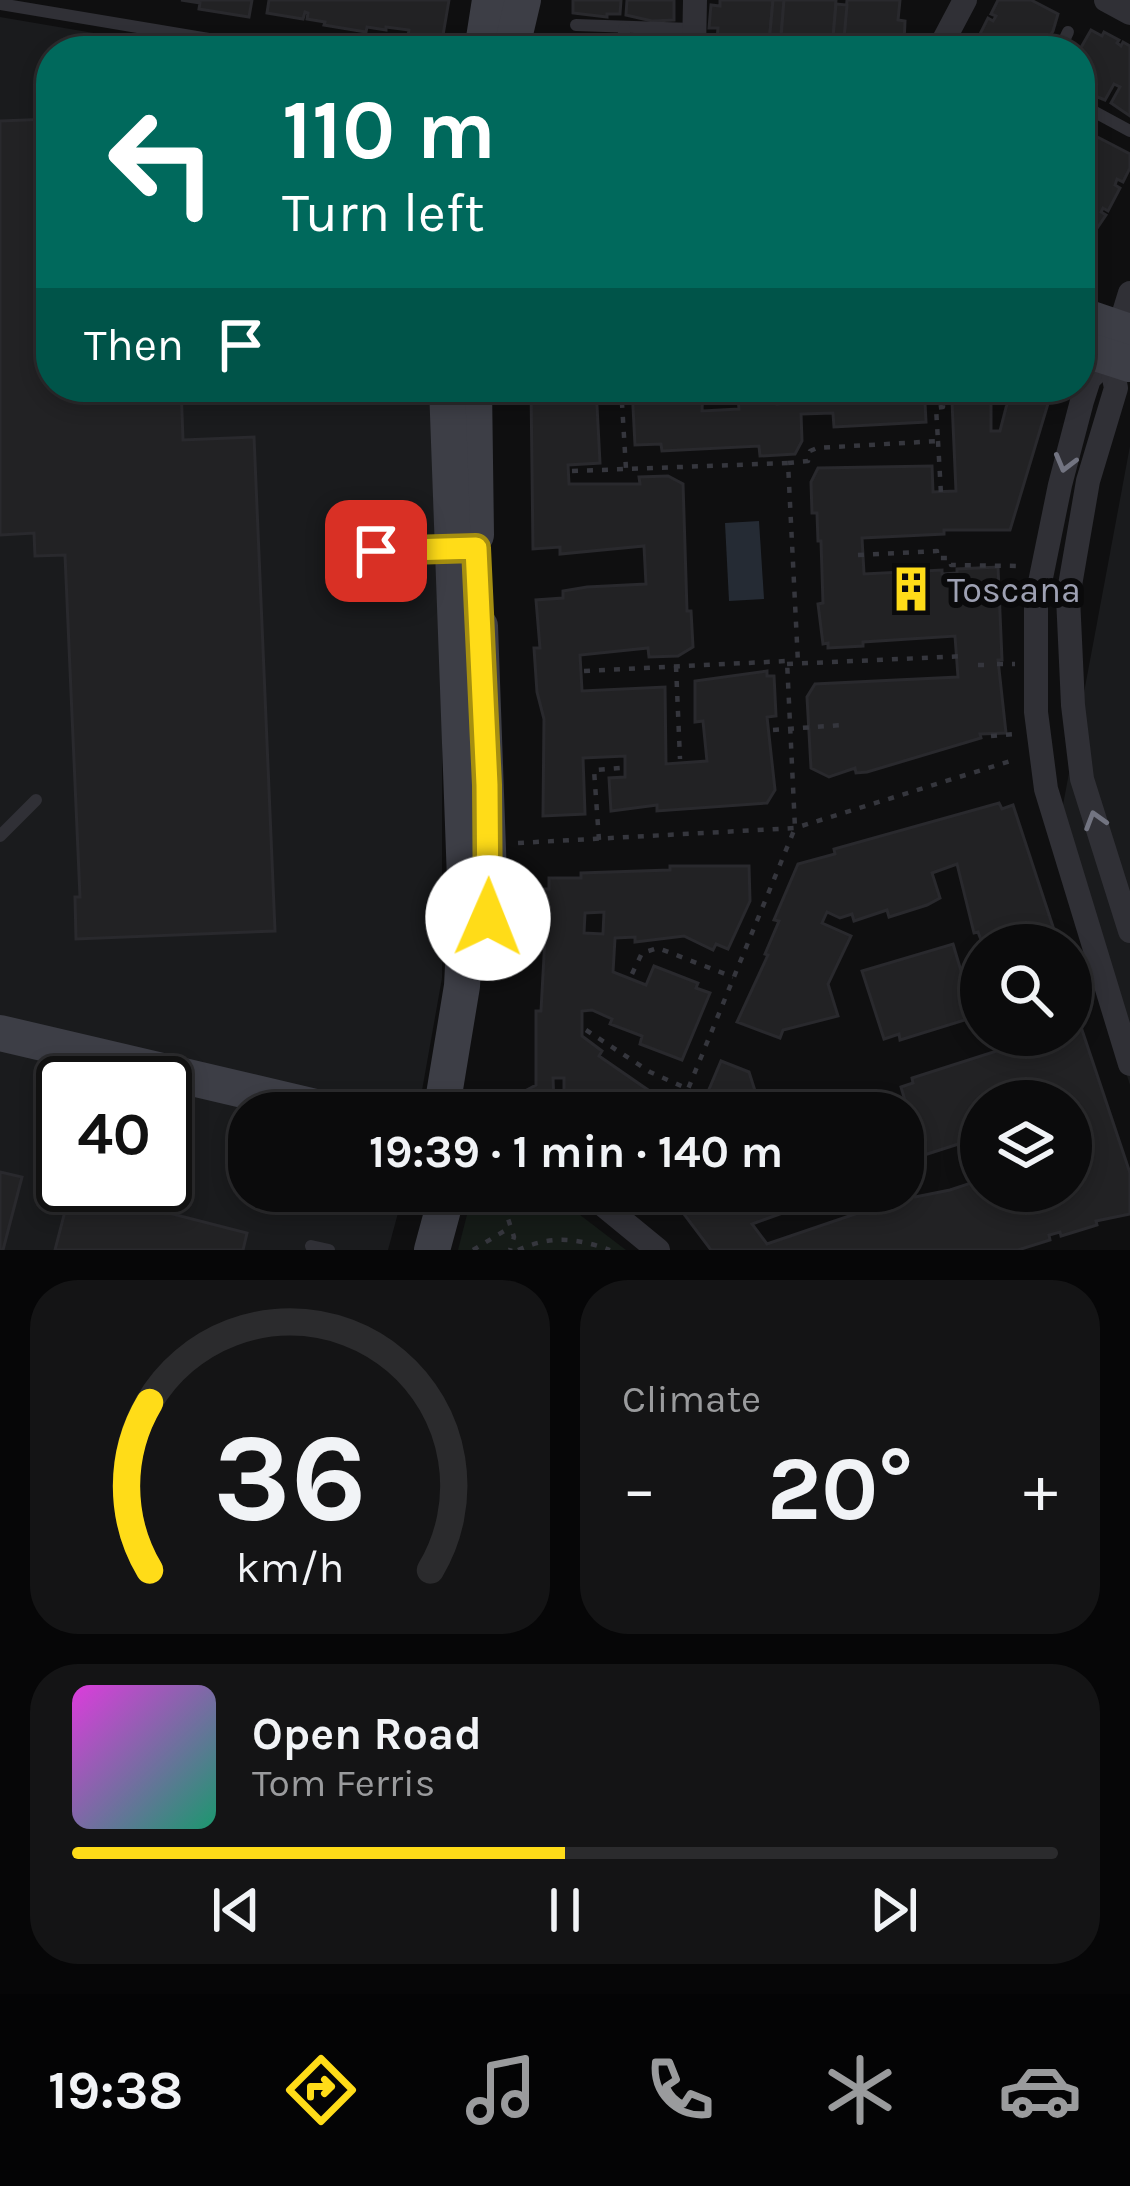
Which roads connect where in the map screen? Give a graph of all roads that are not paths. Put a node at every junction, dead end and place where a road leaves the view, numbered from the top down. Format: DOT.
graph roads {
  1 [pos="490,0"];
  2 [pos="523,0"];
  3 [pos="694,0"];
  4 [pos="964,0"];
  5 [pos="1106,0"];
  6 [pos="0,4"];
  7 [pos="1130,13"];
  8 [pos="576,25"];
  9 [pos="625,28"];
  10 [pos="1068,32"];
  11 [pos="191,36"];
  12 [pos="484,36"];
  13 [pos="515,36"];
  14 [pos="625,36"];
  15 [pos="670,36"];
  16 [pos="693,36"];
  17 [pos="946,36"];
  18 [pos="1066,36"];
  19 [pos="1095,112"];
  20 [pos="1130,131"];
  21 [pos="1117,337"];
  22 [pos="1095,371"];
  23 [pos="449,402"];
  24 [pos="473,402"];
  25 [pos="1083,402"];
  26 [pos="464,548"];
  27 [pos="376,551"];
  28 [pos="474,786"];
  29 [pos="37,800"];
  30 [pos="0,836"];
  31 [pos="1130,931"];
  32 [pos="0,1033"];
  33 [pos="1130,1063"];
  34 [pos="251,1092"];
  35 [pos="444,1092"];
  36 [pos="468,1092"];
  37 [pos="418,1212"];
  38 [pos="442,1212"];
  39 [pos="612,1212"];
  40 [pos="311,1246"];
  41 [pos="329,1250"];
  42 [pos="408,1250"];
  43 [pos="432,1250"];
  44 [pos="658,1250"];
  1 -- 12 [label="street"];
  2 -- 13 [label="street"];
  3 -- 16 [label="street"];
  4 -- 17 [label="street"];
  5 -- 7 [label="street"];
  6 -- 11 [label="lane"];
  8 -- 9 [label="lane"];
  9 -- 14 [label="lane"];
  9 -- 15 [label="lane"];
  10 -- 18 [label="lane"];
  19 -- 20 [label="lane"];
  21 -- 22 [label="street, one-way"];
  31 -- 21 [label="street, one-way"];
  23 -- 26 [label="street"];
  24 -- 26 [label="street"];
  25 -- 33 [label="street, one-way"];
  26 -- 27 [label="lane"];
  26 -- 28 [label="street"];
  28 -- 35 [label="street"];
  28 -- 36 [label="street"];
  29 -- 30 [label="lane"];
  32 -- 34 [label="street"];
  37 -- 42 [label="street"];
  38 -- 43 [label="street"];
  39 -- 44 [label="street"];
  40 -- 41 [label="lane"];
}
